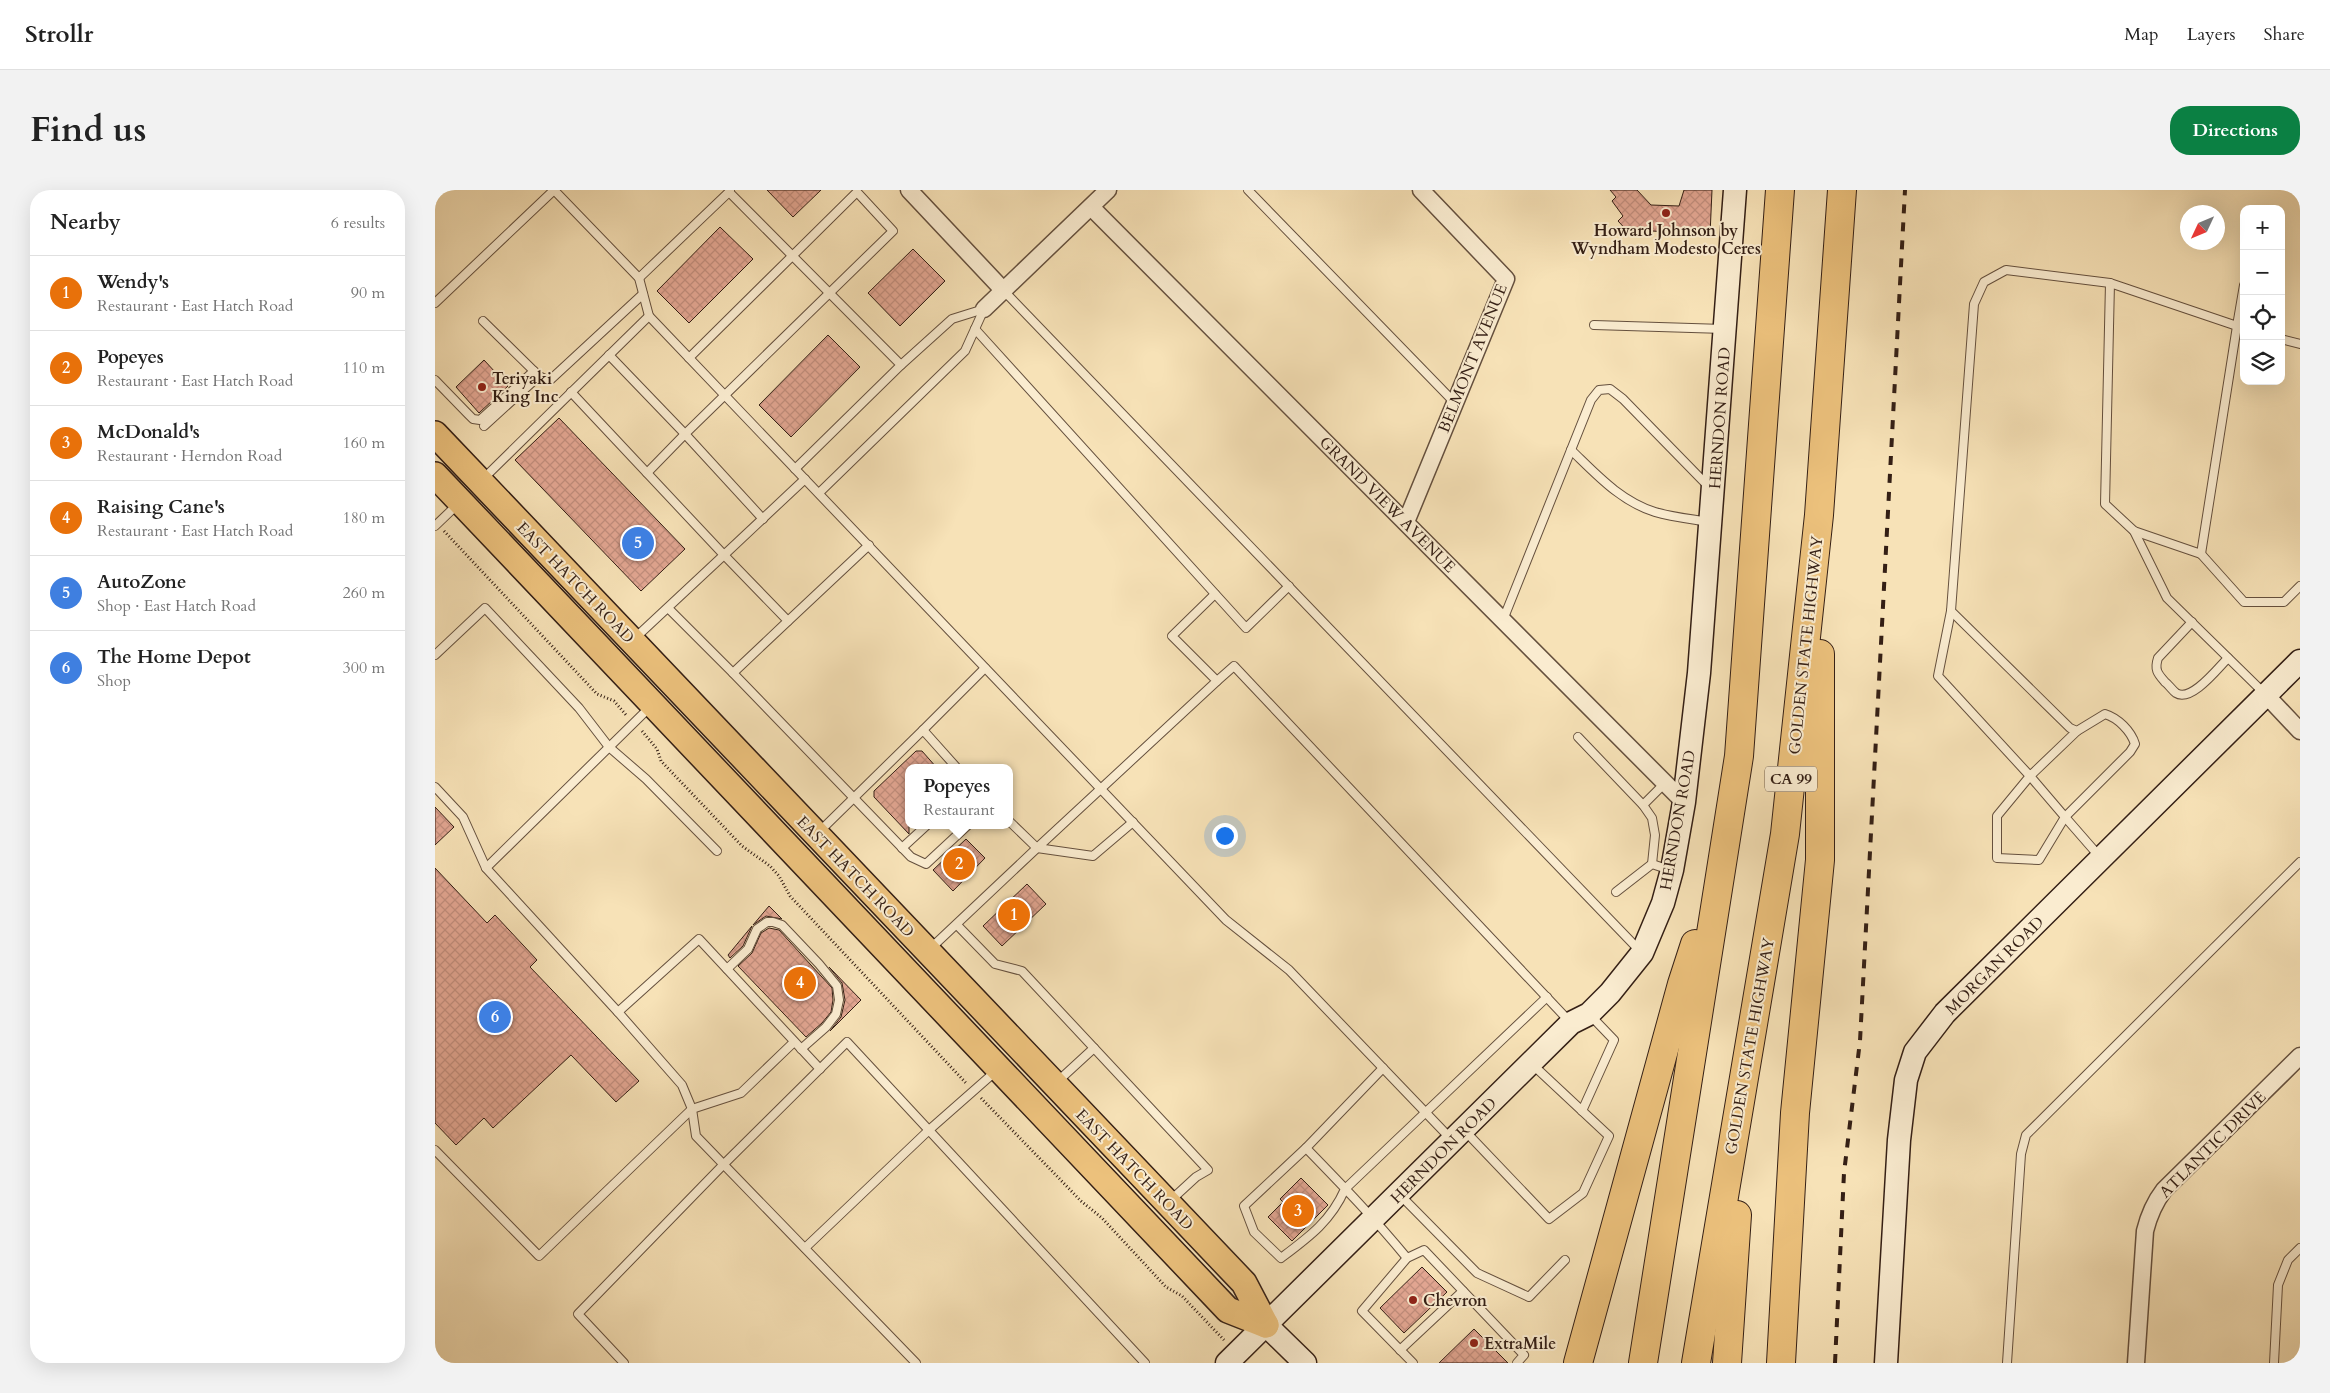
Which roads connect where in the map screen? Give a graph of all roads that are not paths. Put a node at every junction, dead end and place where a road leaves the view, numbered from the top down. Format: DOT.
graph roads {
  1 [pos="554,190"];
  2 [pos="909,190"];
  3 [pos="1108,190"];
  4 [pos="1248,190"];
  5 [pos="1421,190"];
  6 [pos="1735,190"];
  7 [pos="1780,190"];
  8 [pos="1842,190"];
  9 [pos="730,191"];
  10 [pos="1091,206"];
  11 [pos="792,255"];
  12 [pos="639,278"];
  13 [pos="2110,283"];
  14 [pos="1004,291"];
  15 [pos="643,294"];
  16 [pos="831,294"];
  17 [pos="435,303"];
  18 [pos="984,309"];
  19 [pos="649,316"];
  20 [pos="483,322"];
  21 [pos="1594,325"];
  22 [pos="2240,326"];
  23 [pos="975,328"];
  24 [pos="1725,330"];
  25 [pos="2240,332"];
  26 [pos="2285,339"];
  27 [pos="2300,344"];
  28 [pos="609,355"];
  29 [pos="689,358"];
  30 [pos="901,365"];
  31 [pos="536,373"];
  32 [pos="435,380"];
  33 [pos="571,392"];
  34 [pos="725,396"];
  35 [pos="1455,403"];
  36 [pos="484,426"];
  37 [pos="435,434"];
  38 [pos="685,434"];
  39 [pos="1571,450"];
  40 [pos="795,469"];
  41 [pos="647,473"];
  42 [pos="435,475"];
  43 [pos="805,478"];
  44 [pos="481,482"];
  45 [pos="1713,491"];
  46 [pos="819,493"];
  47 [pos="460,502"];
  48 [pos="1819,515"];
  49 [pos="763,519"];
  50 [pos="1406,522"];
  51 [pos="1711,522"];
  52 [pos="436,525"];
  53 [pos="2134,531"];
  54 [pos="869,545"];
  55 [pos="2201,554"];
  56 [pos="724,555"];
  57 [pos="1289,586"];
  58 [pos="2300,586"];
  59 [pos="1215,594"];
  60 [pos="668,608"];
  61 [pos="1951,611"];
  62 [pos="1503,620"];
  63 [pos="788,621"];
  64 [pos="2192,622"];
  65 [pos="632,641"];
  66 [pos="435,655"];
  67 [pos="2229,658"];
  68 [pos="2300,661"];
  69 [pos="985,668"];
  70 [pos="733,673"];
  71 [pos="1217,681"];
  72 [pos="2266,695"];
  73 [pos="653,704"];
  74 [pos="923,730"];
  75 [pos="2077,731"];
  76 [pos="2300,731"];
  77 [pos="1578,737"];
  78 [pos="609,746"];
  79 [pos="953,764"];
  80 [pos="2030,776"];
  81 [pos="1665,783"];
  82 [pos="435,787"];
  83 [pos="1101,788"];
  84 [pos="853,798"];
  85 [pos="1684,802"];
  86 [pos="1643,805"];
  87 [pos="2065,817"];
  88 [pos="1133,822"];
  89 [pos="1013,825"];
  90 [pos="923,829"];
  91 [pos="964,829"];
  92 [pos="817,835"];
  93 [pos="902,848"];
  94 [pos="1037,848"];
  95 [pos="717,851"];
  96 [pos="2100,858"];
  97 [pos="1722,862"];
  98 [pos="2300,862"];
  99 [pos="1662,867"];
  100 [pos="486,868"];
  101 [pos="1616,892"];
  102 [pos="957,925"];
  103 [pos="928,951"];
  104 [pos="1642,953"];
  105 [pos="727,969"];
  106 [pos="1547,997"];
  107 [pos="618,1012"];
  108 [pos="1580,1019"];
  109 [pos="1750,1040"];
  110 [pos="794,1042"];
  111 [pos="1094,1048"];
  112 [pos="801,1049"];
  113 [pos="2300,1056"];
  114 [pos="1531,1063"];
  115 [pos="1383,1068"];
  116 [pos="820,1069"];
  117 [pos="999,1069"];
  118 [pos="1055,1084"];
  119 [pos="692,1109"];
  120 [pos="1583,1111"];
  121 [pos="1426,1113"];
  122 [pos="929,1130"];
  123 [pos="1458,1135"];
  124 [pos="1306,1148"];
  125 [pos="435,1150"];
  126 [pos="724,1164"];
  127 [pos="1345,1188"];
  128 [pos="1399,1194"];
  129 [pos="1168,1203"];
  130 [pos="1375,1218"];
  131 [pos="805,1248"];
  132 [pos="2300,1248"];
  133 [pos="1407,1258"];
  134 [pos="1565,1260"];
  135 [pos="1463,1291"];
  136 [pos="1266,1325"];
  137 [pos="1400,1350"];
  138 [pos="1232,1358"];
  139 [pos="624,1363"];
  140 [pos="916,1363"];
  141 [pos="1145,1363"];
  142 [pos="1305,1363"];
  143 [pos="1413,1363"];
  144 [pos="1517,1363"];
  145 [pos="1578,1363"];
  146 [pos="1643,1363"];
  147 [pos="1696,1363"];
  148 [pos="1727,1363"];
  149 [pos="1781,1363"];
  150 [pos="1886,1363"];
  151 [pos="2007,1363"];
  152 [pos="2136,1363"];
  153 [pos="2274,1363"];
  1 -- 12 [label="lane"];
  1 -- 17 [label="lane"];
  2 -- 14 [label="street"];
  3 -- 10 [label="street"];
  4 -- 35 [label="lane"];
  5 -- 35 [label="street, BELMONT AVENUE"];
  6 -- 24 [label="street, HERNDON ROAD"];
  7 -- 97 [label="highway"];
  8 -- 48 [label="highway, GOLDEN STATE HIGHWAY / CA 99"];
  9 -- 11 [label="lane"];
  9 -- 12 [label="lane"];
  10 -- 14 [label="street"];
  10 -- 50 [label="street, GRAND VIEW AVENUE"];
  11 -- 16 [label="lane"];
  11 -- 16 [label="lane"];
  11 -- 29 [label="lane"];
  12 -- 15 [label="lane"];
  13 -- 22 [label="lane"];
  13 -- 53 [label="lane"];
  13 -- 61 [label="lane"];
  14 -- 18 [label="street"];
  14 -- 57 [label="lane"];
  15 -- 19 [label="lane"];
  15 -- 31 [label="lane"];
  16 -- 30 [label="lane"];
  16 -- 34 [label="lane"];
  18 -- 23 [label="lane"];
  18 -- 30 [label="lane"];
  19 -- 28 [label="lane"];
  19 -- 29 [label="lane"];
  20 -- 31 [label="lane"];
  21 -- 24 [label="lane"];
  23 -- 46 [label="lane"];
  23 -- 59 [label="lane"];
  24 -- 45 [label="street, HERNDON ROAD"];
  25 -- 55 [label="lane"];
  26 -- 27 [label="lane"];
  28 -- 33 [label="lane"];
  28 -- 38 [label="lane"];
  29 -- 34 [label="lane"];
  30 -- 40 [label="lane"];
  31 -- 32 [label="lane"];
  31 -- 36 [label="lane"];
  33 -- 41 [label="lane"];
  33 -- 44 [label="lane"];
  34 -- 38 [label="lane"];
  34 -- 40 [label="lane"];
  35 -- 50 [label="street, BELMONT AVENUE"];
  37 -- 44 [label="main road, EAST HATCH ROAD"];
  38 -- 41 [label="lane"];
  38 -- 49 [label="lane"];
  39 -- 45 [label="lane"];
  39 -- 51 [label="lane"];
  39 -- 62 [label="lane"];
  40 -- 43 [label="lane"];
  41 -- 56 [label="lane"];
  42 -- 47 [label="main road, EAST HATCH ROAD"];
  43 -- 46 [label="lane"];
  43 -- 49 [label="lane"];
  44 -- 65 [label="main road, EAST HATCH ROAD"];
  45 -- 51 [label="street, HERNDON ROAD"];
  46 -- 54 [label="lane"];
  47 -- 52 [label="lane"];
  47 -- 73 [label="main road, EAST HATCH ROAD"];
  48 -- 109 [label="highway, GOLDEN STATE HIGHWAY / CA 99"];
  48 -- 149 [label="highway"];
  49 -- 56 [label="lane"];
  50 -- 62 [label="street, GRAND VIEW AVENUE"];
  51 -- 85 [label="street, HERNDON ROAD"];
  53 -- 55 [label="lane"];
  53 -- 64 [label="lane"];
  54 -- 63 [label="lane"];
  54 -- 69 [label="lane"];
  55 -- 58 [label="lane"];
  56 -- 60 [label="lane"];
  56 -- 63 [label="lane"];
  57 -- 59 [label="lane"];
  57 -- 104 [label="lane"];
  59 -- 71 [label="lane"];
  60 -- 65 [label="lane"];
  60 -- 70 [label="lane"];
  61 -- 75 [label="lane"];
  61 -- 80 [label="lane"];
  62 -- 81 [label="street, GRAND VIEW AVENUE"];
  63 -- 70 [label="lane"];
  64 -- 67 [label="lane"];
  64 -- 67 [label="lane"];
  65 -- 92 [label="main road, EAST HATCH ROAD"];
  66 -- 78 [label="lane"];
  67 -- 72 [label="lane"];
  68 -- 72 [label="street, MORGAN ROAD"];
  69 -- 74 [label="lane"];
  69 -- 83 [label="lane"];
  70 -- 84 [label="lane"];
  71 -- 83 [label="lane"];
  71 -- 106 [label="lane"];
  72 -- 76 [label="street"];
  72 -- 96 [label="street, MORGAN ROAD"];
  73 -- 78 [label="lane"];
  73 -- 117 [label="main road, EAST HATCH ROAD"];
  74 -- 79 [label="lane"];
  74 -- 84 [label="lane"];
  75 -- 80 [label="lane"];
  75 -- 87 [label="lane"];
  77 -- 86 [label="lane"];
  78 -- 95 [label="lane"];
  78 -- 100 [label="lane"];
  80 -- 87 [label="lane"];
  80 -- 87 [label="lane"];
  81 -- 85 [label="street, GRAND VIEW AVENUE"];
  81 -- 86 [label="lane"];
  82 -- 100 [label="lane"];
  83 -- 88 [label="lane"];
  83 -- 94 [label="lane"];
  84 -- 92 [label="lane"];
  84 -- 93 [label="lane"];
  85 -- 99 [label="street, HERNDON ROAD"];
  86 -- 99 [label="lane"];
  87 -- 96 [label="lane"];
  88 -- 94 [label="lane"];
  88 -- 115 [label="lane"];
  89 -- 94 [label="lane"];
  90 -- 93 [label="lane"];
  91 -- 93 [label="lane"];
  92 -- 103 [label="main road, EAST HATCH ROAD"];
  94 -- 102 [label="lane"];
  96 -- 150 [label="street, MORGAN ROAD"];
  97 -- 145 [label="highway"];
  97 -- 146 [label="highway"];
  98 -- 151 [label="lane"];
  99 -- 101 [label="lane"];
  99 -- 104 [label="street, HERNDON ROAD"];
  100 -- 107 [label="lane"];
  102 -- 103 [label="lane"];
  102 -- 111 [label="lane"];
  103 -- 118 [label="main road, EAST HATCH ROAD"];
  104 -- 108 [label="street, HERNDON ROAD"];
  105 -- 107 [label="lane"];
  105 -- 110 [label="lane"];
  105 -- 112 [label="lane"];
  106 -- 108 [label="lane"];
  106 -- 121 [label="lane"];
  107 -- 119 [label="lane"];
  108 -- 114 [label="street, HERNDON ROAD"];
  108 -- 120 [label="lane"];
  109 -- 147 [label="highway, GOLDEN STATE HIGHWAY / CA 99"];
  109 -- 148 [label="highway"];
  110 -- 112 [label="lane"];
  110 -- 119 [label="lane"];
  111 -- 118 [label="lane"];
  111 -- 129 [label="lane"];
  112 -- 116 [label="lane"];
  113 -- 152 [label="street, ATLANTIC DRIVE"];
  114 -- 120 [label="lane"];
  114 -- 123 [label="street, HERNDON ROAD"];
  115 -- 121 [label="lane"];
  115 -- 124 [label="lane"];
  116 -- 122 [label="lane"];
  116 -- 126 [label="lane"];
  117 -- 122 [label="lane"];
  117 -- 136 [label="main road, EAST HATCH ROAD"];
  118 -- 129 [label="main road, EAST HATCH ROAD"];
  119 -- 125 [label="lane"];
  119 -- 126 [label="lane"];
  120 -- 123 [label="lane"];
  121 -- 123 [label="lane"];
  121 -- 127 [label="lane"];
  122 -- 131 [label="lane"];
  122 -- 141 [label="lane"];
  123 -- 128 [label="street, HERNDON ROAD"];
  124 -- 127 [label="lane"];
  124 -- 127 [label="lane"];
  126 -- 131 [label="lane"];
  126 -- 139 [label="lane"];
  127 -- 130 [label="lane"];
  128 -- 130 [label="street, HERNDON ROAD"];
  128 -- 134 [label="lane"];
  129 -- 136 [label="main road, EAST HATCH ROAD"];
  130 -- 133 [label="lane"];
  130 -- 136 [label="street, HERNDON ROAD"];
  131 -- 140 [label="lane"];
  132 -- 153 [label="lane"];
  133 -- 135 [label="lane"];
  133 -- 137 [label="lane"];
  135 -- 137 [label="lane"];
  135 -- 144 [label="lane"];
  136 -- 138 [label="street, HERNDON ROAD"];
  136 -- 142 [label="street, EAST HATCH ROAD"];
  137 -- 143 [label="lane"];
}
